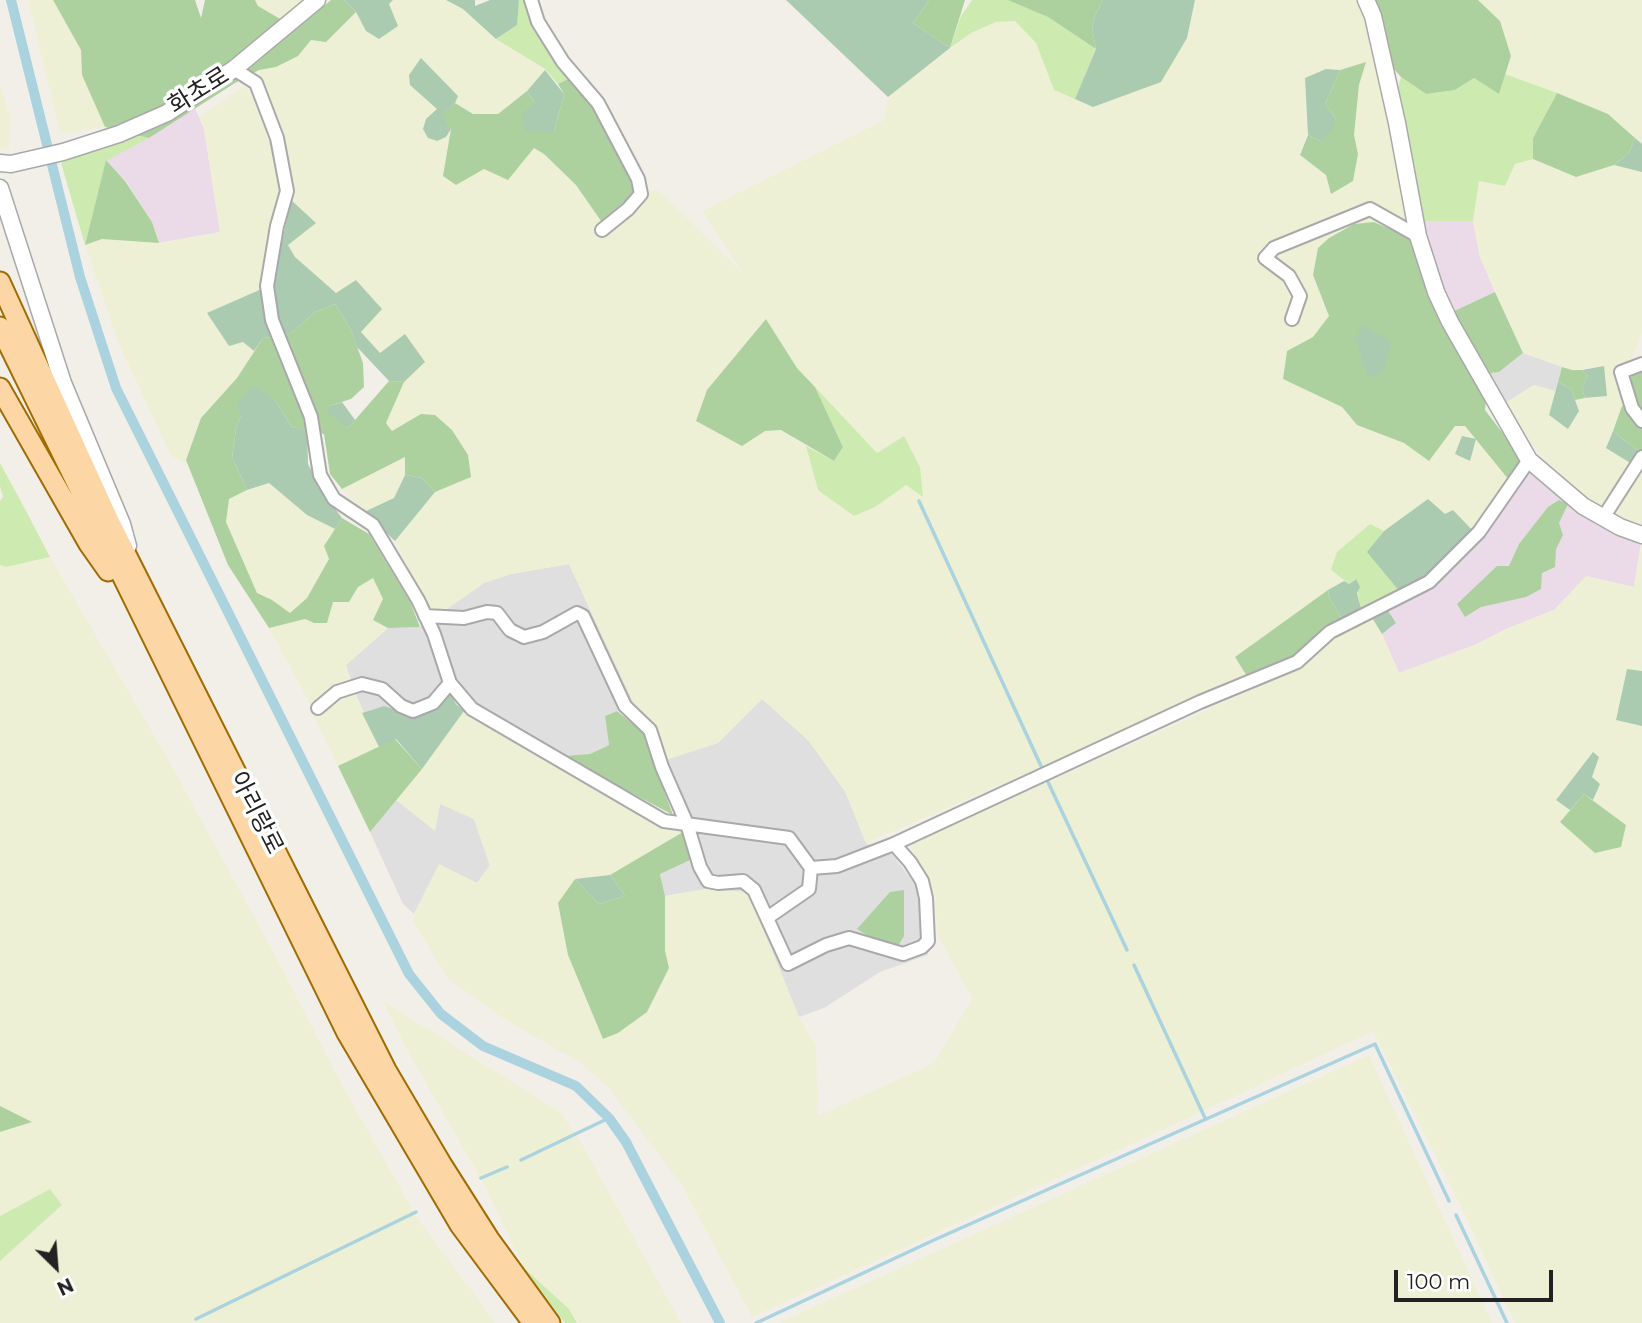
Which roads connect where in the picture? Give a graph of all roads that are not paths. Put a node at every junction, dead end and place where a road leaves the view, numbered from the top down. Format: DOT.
graph roads {
  1 [pos="317,0"];
  2 [pos="531,0"];
  3 [pos="1366,0"];
  4 [pos="234,69"];
  5 [pos="0,163"];
  6 [pos="0,188"];
  7 [pos="601,230"];
  8 [pos="1418,236"];
  9 [pos="0,282"];
  10 [pos="1292,319"];
  11 [pos="0,327"];
  12 [pos="1642,364"];
  13 [pos="0,388"];
  14 [pos="1642,421"];
  15 [pos="1642,457"];
  16 [pos="1529,460"];
  17 [pos="1603,517"];
  18 [pos="1642,535"];
  19 [pos="130,578"];
  20 [pos="425,616"];
  21 [pos="450,683"];
  22 [pos="318,708"];
  23 [pos="687,824"];
  24 [pos="894,844"];
  25 [pos="811,868"];
  26 [pos="767,918"];
  27 [pos="533,1323"];
  28 [pos="550,1323"];
  1 -- 4 [label="street, 화초로"];
  2 -- 7 [label="street"];
  3 -- 8 [label="street"];
  4 -- 5 [label="street, 화초로"];
  4 -- 20 [label="street"];
  6 -- 19 [label="street"];
  8 -- 10 [label="street"];
  8 -- 16 [label="street"];
  9 -- 19 [label="main road, 아리랑로"];
  11 -- 19 [label="main road, 아리랑로"];
  12 -- 14 [label="street"];
  13 -- 19 [label="main road"];
  15 -- 17 [label="street"];
  16 -- 17 [label="street"];
  16 -- 24 [label="street"];
  17 -- 18 [label="street"];
  19 -- 27 [label="main road, 아리랑로"];
  19 -- 28 [label="main road, 아리랑로"];
  20 -- 21 [label="street"];
  20 -- 23 [label="street"];
  21 -- 22 [label="street"];
  21 -- 23 [label="street"];
  23 -- 25 [label="street"];
  23 -- 26 [label="street"];
  24 -- 25 [label="street"];
  24 -- 26 [label="street"];
  25 -- 26 [label="street"];
}
